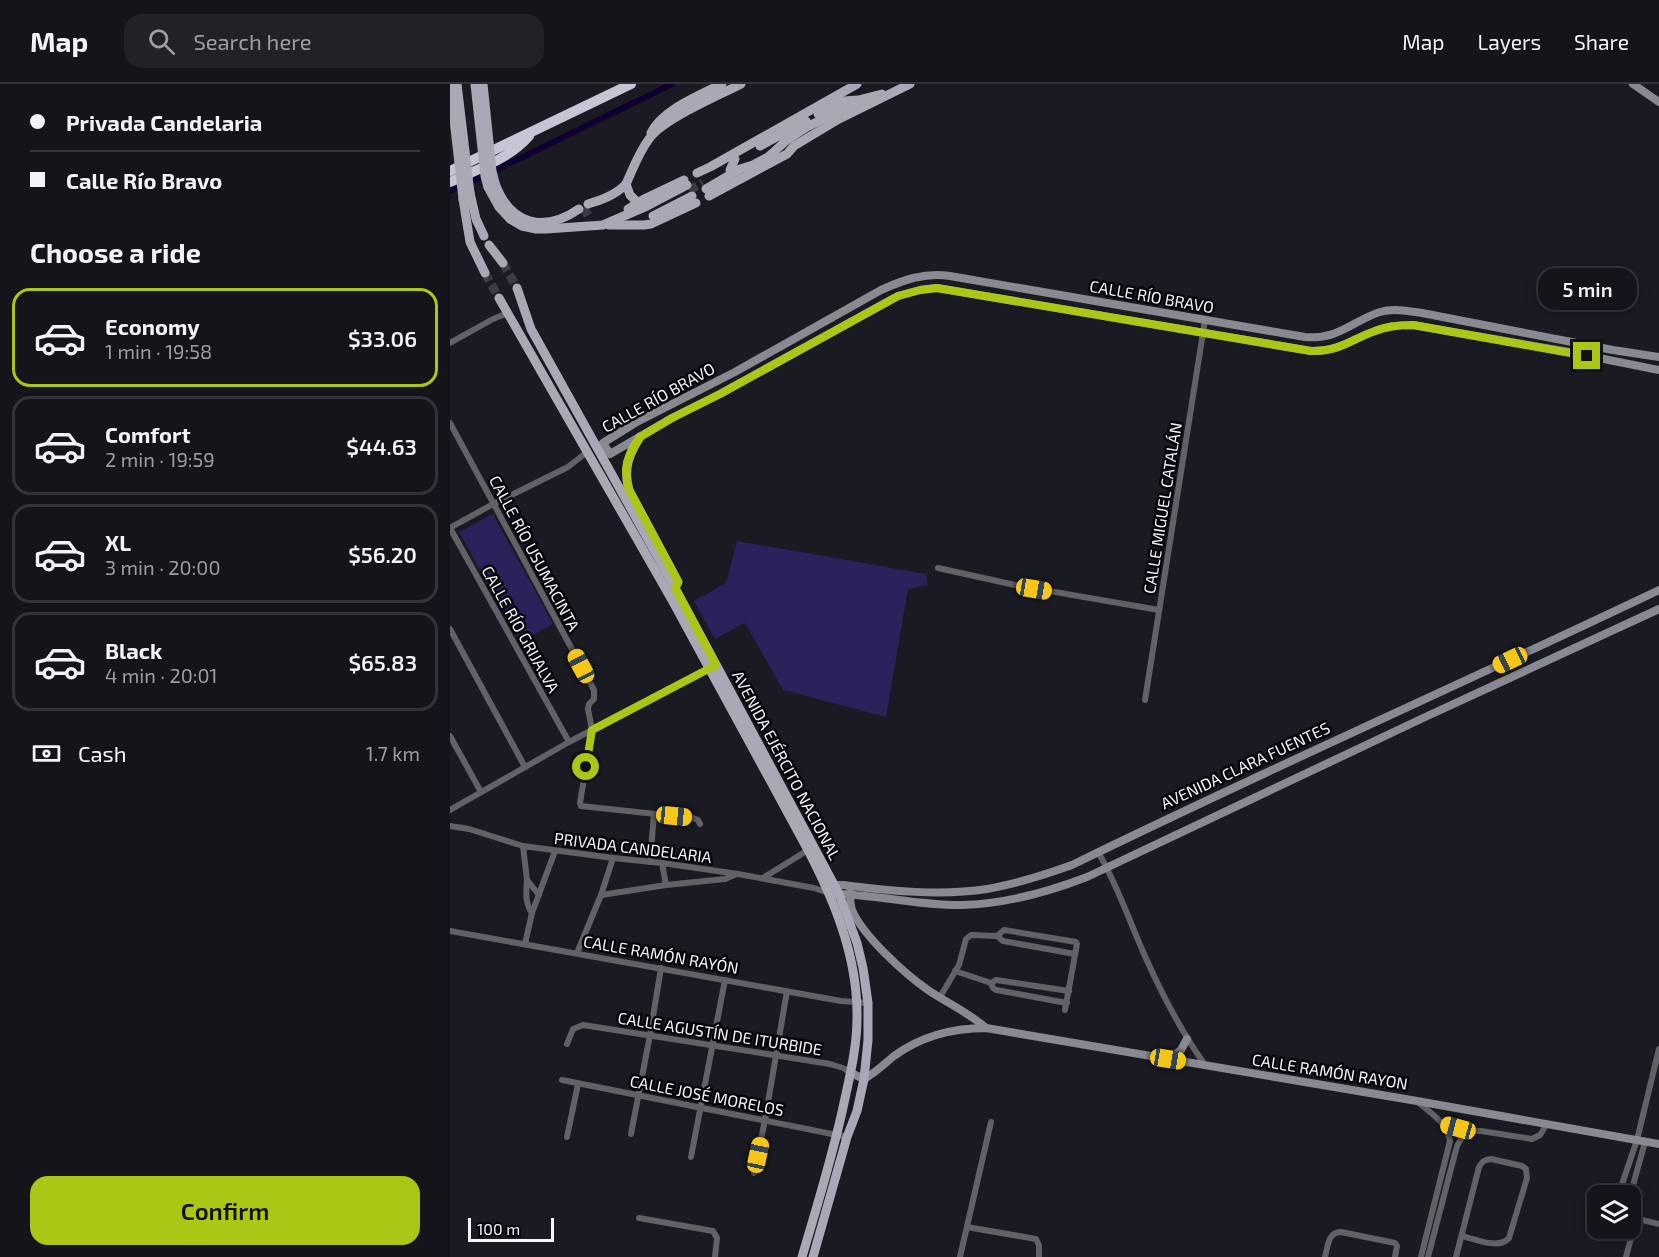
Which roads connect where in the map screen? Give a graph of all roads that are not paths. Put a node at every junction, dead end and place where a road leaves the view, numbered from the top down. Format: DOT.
graph roads {
  1 [pos="450,84"];
  2 [pos="457,84"];
  3 [pos="475,84"];
  4 [pos="483,84"];
  5 [pos="631,84"];
  6 [pos="722,84"];
  7 [pos="741,84"];
  8 [pos="910,84"];
  9 [pos="1633,84"];
  10 [pos="855,85"];
  11 [pos="896,91"];
  12 [pos="862,99"];
  13 [pos="844,100"];
  14 [pos="1659,102"];
  15 [pos="532,132"];
  16 [pos="650,138"];
  17 [pos="735,159"];
  18 [pos="735,169"];
  19 [pos="450,171"];
  20 [pos="450,182"];
  21 [pos="626,184"];
  22 [pos="703,184"];
  23 [pos="491,185"];
  24 [pos="689,191"];
  25 [pos="466,196"];
  26 [pos="638,203"];
  27 [pos="603,225"];
  28 [pos="503,263"];
  29 [pos="484,273"];
  30 [pos="517,288"];
  31 [pos="1022,288"];
  32 [pos="499,298"];
  33 [pos="1025,302"];
  34 [pos="508,314"];
  35 [pos="1206,320"];
  36 [pos="1204,333"];
  37 [pos="1571,342"];
  38 [pos="450,343"];
  39 [pos="1569,352"];
  40 [pos="1659,357"];
  41 [pos="1659,370"];
  42 [pos="735,372"];
  43 [pos="740,384"];
  44 [pos="690,395"];
  45 [pos="697,406"];
  46 [pos="450,423"];
  47 [pos="640,437"];
  48 [pos="587,452"];
  49 [pos="592,462"];
  50 [pos="575,463"];
  51 [pos="493,504"];
  52 [pos="633,513"];
  53 [pos="450,528"];
  54 [pos="938,568"];
  55 [pos="675,588"];
  56 [pos="1659,590"];
  57 [pos="1659,609"];
  58 [pos="1159,610"];
  59 [pos="450,629"];
  60 [pos="713,667"];
  61 [pos="1145,700"];
  62 [pos="592,730"];
  63 [pos="450,736"];
  64 [pos="569,742"];
  65 [pos="525,767"];
  66 [pos="481,792"];
  67 [pos="450,810"];
  68 [pos="654,814"];
  69 [pos="700,824"];
  70 [pos="450,826"];
  71 [pos="523,846"];
  72 [pos="808,850"];
  73 [pos="555,851"];
  74 [pos="1098,852"];
  75 [pos="613,858"];
  76 [pos="650,862"];
  77 [pos="662,863"];
  78 [pos="1107,867"];
  79 [pos="738,874"];
  80 [pos="763,879"];
  81 [pos="526,880"];
  82 [pos="666,885"];
  83 [pos="832,889"];
  84 [pos="850,890"];
  85 [pos="601,895"];
  86 [pos="539,896"];
  87 [pos="532,913"];
  88 [pos="450,931"];
  89 [pos="997,936"];
  90 [pos="525,944"];
  91 [pos="577,953"];
  92 [pos="1075,954"];
  93 [pos="661,968"];
  94 [pos="955,971"];
  95 [pos="725,980"];
  96 [pos="991,983"];
  97 [pos="786,991"];
  98 [pos="1069,991"];
  99 [pos="940,997"];
  100 [pos="856,1002"];
  101 [pos="868,1003"];
  102 [pos="1067,1003"];
  103 [pos="1065,1010"];
  104 [pos="986,1028"];
  105 [pos="650,1035"];
  106 [pos="1187,1039"];
  107 [pos="567,1044"];
  108 [pos="712,1045"];
  109 [pos="1659,1049"];
  110 [pos="777,1055"];
  111 [pos="1168,1059"];
  112 [pos="1205,1065"];
  113 [pos="851,1073"];
  114 [pos="864,1079"];
  115 [pos="562,1080"];
  116 [pos="578,1084"];
  117 [pos="639,1095"];
  118 [pos="1417,1101"];
  119 [pos="700,1107"];
  120 [pos="765,1120"];
  121 [pos="991,1122"];
  122 [pos="1443,1124"];
  123 [pos="1547,1124"];
  124 [pos="1472,1131"];
  125 [pos="631,1134"];
  126 [pos="842,1136"];
  127 [pos="567,1137"];
  128 [pos="1641,1141"];
  129 [pos="1659,1144"];
  130 [pos="691,1156"];
  131 [pos="754,1173"];
  132 [pos="1623,1185"];
  133 [pos="1632,1185"];
  134 [pos="639,1218"];
  135 [pos="1641,1220"];
  136 [pos="1659,1224"];
  137 [pos="967,1227"];
  138 [pos="1462,1236"];
  139 [pos="1630,1239"];
  140 [pos="715,1257"];
  141 [pos="802,1257"];
  142 [pos="813,1257"];
  143 [pos="960,1257"];
  144 [pos="1039,1257"];
  145 [pos="1326,1257"];
  146 [pos="1395,1257"];
  147 [pos="1421,1257"];
  148 [pos="1428,1257"];
  149 [pos="1456,1257"];
  150 [pos="1626,1257"];
  1 -- 25 [label="main road, bridge"];
  2 -- 25 [label="main road, bridge"];
  3 -- 23 [label="main road, bridge"];
  4 -- 23 [label="main road, bridge"];
  5 -- 15 [label="highway"];
  6 -- 16 [label="main road"];
  7 -- 16 [label="main road"];
  8 -- 11 [label="main road"];
  9 -- 14 [label="street"];
  10 -- 13 [label="main road"];
  10 -- 22 [label="main road"];
  11 -- 12 [label="main road"];
  11 -- 22 [label="main road"];
  12 -- 13 [label="main road"];
  12 -- 18 [label="main road"];
  13 -- 17 [label="main road"];
  15 -- 19 [label="highway"];
  15 -- 20 [label="highway"];
  16 -- 21 [label="main road"];
  17 -- 18 [label="main road"];
  17 -- 22 [label="main road"];
  18 -- 22 [label="main road"];
  21 -- 23 [label="main road"];
  21 -- 26 [label="main road"];
  23 -- 27 [label="main road"];
  24 -- 26 [label="main road"];
  24 -- 27 [label="main road"];
  24 -- 27 [label="main road"];
  25 -- 28 [label="main road"];
  25 -- 29 [label="main road"];
  26 -- 27 [label="main road"];
  30 -- 52 [label="main road, AVENIDA EJÉRCITO NACIONAL"];
  31 -- 33 [label="street"];
  31 -- 35 [label="street, CALLE RÍO BRAVO"];
  31 -- 42 [label="street, CALLE RÍO BRAVO"];
  32 -- 34 [label="main road, AVENIDA EJÉRCITO NACIONAL"];
  33 -- 36 [label="street, CALLE RÍO BRAVO"];
  33 -- 43 [label="street, CALLE RÍO BRAVO"];
  34 -- 38 [label="street"];
  34 -- 48 [label="main road, AVENIDA EJÉRCITO NACIONAL"];
  35 -- 36 [label="street, CALLE MIGUEL CATALÁN"];
  35 -- 37 [label="street, CALLE RÍO BRAVO"];
  36 -- 39 [label="street, CALLE RÍO BRAVO"];
  36 -- 58 [label="street, CALLE MIGUEL CATALÁN"];
  37 -- 39 [label="street"];
  37 -- 40 [label="street, CALLE RÍO BRAVO"];
  39 -- 41 [label="street, CALLE RÍO BRAVO"];
  42 -- 43 [label="street"];
  42 -- 44 [label="street, CALLE RÍO BRAVO"];
  43 -- 45 [label="street, CALLE RÍO BRAVO"];
  44 -- 45 [label="street"];
  44 -- 47 [label="street, CALLE RÍO BRAVO"];
  45 -- 47 [label="street, CALLE RÍO BRAVO"];
  46 -- 51 [label="street, CALLE RÍO USUMACINTA"];
  47 -- 55 [label="main road"];
  48 -- 49 [label="main road, AVENIDA EJÉRCITO NACIONAL"];
  48 -- 50 [label="street"];
  48 -- 52 [label="main road"];
  49 -- 50 [label="street"];
  49 -- 60 [label="main road, AVENIDA EJÉRCITO NACIONAL"];
  50 -- 51 [label="street"];
  51 -- 53 [label="street"];
  51 -- 62 [label="street, CALLE RÍO USUMACINTA"];
  52 -- 55 [label="main road, AVENIDA EJÉRCITO NACIONAL"];
  53 -- 64 [label="street, CALLE RÍO GRIJALVA"];
  54 -- 58 [label="street"];
  55 -- 60 [label="main road, AVENIDA EJÉRCITO NACIONAL"];
  56 -- 74 [label="street, AVENIDA CLARA FUENTES"];
  57 -- 78 [label="street, AVENIDA CLARA FUENTES"];
  58 -- 61 [label="street, CALLE MIGUEL CATALÁN"];
  59 -- 65 [label="street"];
  60 -- 62 [label="street"];
  60 -- 72 [label="main road, AVENIDA EJÉRCITO NACIONAL"];
  60 -- 83 [label="main road, AVENIDA EJÉRCITO NACIONAL"];
  62 -- 64 [label="street"];
  62 -- 68 [label="street, PRIVADA CANDELARIA"];
  63 -- 66 [label="street"];
  64 -- 65 [label="street"];
  65 -- 66 [label="street"];
  66 -- 67 [label="street"];
  68 -- 69 [label="street, PRIVADA CANDELARIA"];
  68 -- 76 [label="street"];
  70 -- 71 [label="street, PRIVADA CANDELARIA"];
  71 -- 73 [label="street, PRIVADA CANDELARIA"];
  71 -- 81 [label="street"];
  72 -- 80 [label="street"];
  72 -- 83 [label="main road, AVENIDA EJÉRCITO NACIONAL"];
  73 -- 75 [label="street, PRIVADA CANDELARIA"];
  73 -- 86 [label="street"];
  74 -- 78 [label="street"];
  74 -- 84 [label="street, AVENIDA CLARA FUENTES"];
  75 -- 76 [label="street, PRIVADA CANDELARIA"];
  75 -- 85 [label="street"];
  76 -- 77 [label="street, PRIVADA CANDELARIA"];
  77 -- 79 [label="street, PRIVADA CANDELARIA"];
  77 -- 82 [label="street"];
  78 -- 84 [label="street, AVENIDA CLARA FUENTES"];
  78 -- 106 [label="street"];
  79 -- 80 [label="street, PRIVADA CANDELARIA"];
  79 -- 82 [label="street"];
  80 -- 83 [label="street, PRIVADA CANDELARIA"];
  81 -- 86 [label="street"];
  81 -- 87 [label="street"];
  82 -- 85 [label="street"];
  83 -- 84 [label="street, AVENIDA CLARA FUENTES"];
  83 -- 100 [label="main road, AVENIDA EJÉRCITO NACIONAL"];
  83 -- 101 [label="main road, AVENIDA EJÉRCITO NACIONAL"];
  84 -- 99 [label="street"];
  85 -- 91 [label="street"];
  86 -- 87 [label="street"];
  87 -- 90 [label="street"];
  88 -- 90 [label="street, CALLE RAMÓN RAYÓN"];
  89 -- 92 [label="street"];
  89 -- 92 [label="street"];
  89 -- 94 [label="street"];
  90 -- 91 [label="street, CALLE RAMÓN RAYÓN"];
  91 -- 93 [label="street, CALLE RAMÓN RAYÓN"];
  92 -- 98 [label="street"];
  93 -- 95 [label="street, CALLE RAMÓN RAYÓN"];
  93 -- 105 [label="street"];
  94 -- 96 [label="street"];
  94 -- 99 [label="street"];
  95 -- 97 [label="street, CALLE RAMÓN RAYÓN"];
  95 -- 108 [label="street"];
  96 -- 98 [label="street"];
  96 -- 102 [label="street"];
  97 -- 100 [label="street, CALLE RAMÓN RAYÓN"];
  97 -- 110 [label="street"];
  98 -- 102 [label="street"];
  99 -- 104 [label="street"];
  100 -- 101 [label="street, CALLE RAMÓN RAYÓN"];
  100 -- 113 [label="main road, AVENIDA EJÉRCITO NACIONAL"];
  101 -- 114 [label="main road, AVENIDA EJÉRCITO NACIONAL"];
  102 -- 103 [label="street"];
  104 -- 111 [label="street, CALLE RAMÓN RAYON"];
  104 -- 114 [label="street, CALLE RAMÓN RAYON"];
  105 -- 107 [label="street, CALLE AGUSTÍN DE ITURBIDE"];
  105 -- 108 [label="street, CALLE AGUSTÍN DE ITURBIDE"];
  105 -- 117 [label="street"];
  106 -- 111 [label="street"];
  106 -- 112 [label="street"];
  108 -- 110 [label="street, CALLE AGUSTÍN DE ITURBIDE"];
  108 -- 119 [label="street"];
  109 -- 128 [label="street"];
  110 -- 113 [label="street, CALLE AGUSTÍN DE ITURBIDE"];
  110 -- 120 [label="street"];
  111 -- 112 [label="street, CALLE RAMÓN RAYON"];
  112 -- 118 [label="street, CALLE RAMÓN RAYON"];
  113 -- 114 [label="street"];
  113 -- 126 [label="main road, AVENIDA EJÉRCITO NACIONAL"];
  114 -- 126 [label="main road, AVENIDA EJÉRCITO NACIONAL"];
  115 -- 116 [label="street, CALLE JOSÉ MORELOS"];
  116 -- 117 [label="street, CALLE JOSÉ MORELOS"];
  116 -- 127 [label="street"];
  117 -- 119 [label="street, CALLE JOSÉ MORELOS"];
  117 -- 125 [label="street"];
  118 -- 122 [label="street"];
  118 -- 123 [label="street, CALLE RAMÓN RAYON"];
  119 -- 120 [label="street, CALLE JOSÉ MORELOS"];
  119 -- 130 [label="street"];
  120 -- 126 [label="street, CALLE JOSÉ MORELOS"];
  120 -- 131 [label="street"];
  121 -- 137 [label="street"];
  122 -- 124 [label="street"];
  122 -- 147 [label="street"];
  123 -- 124 [label="street"];
  123 -- 128 [label="street, CALLE RAMÓN RAYON"];
  124 -- 148 [label="street"];
  126 -- 141 [label="main road, AVENIDA EJÉRCITO NACIONAL"];
  126 -- 142 [label="main road, AVENIDA EJÉRCITO NACIONAL"];
  128 -- 129 [label="street, CALLE RAMÓN RAYON"];
  128 -- 132 [label="street"];
  128 -- 133 [label="street"];
  134 -- 140 [label="street"];
  135 -- 136 [label="street"];
  137 -- 143 [label="street"];
  137 -- 144 [label="street"];
  138 -- 138 [label="street"];
  138 -- 149 [label="street"];
  139 -- 150 [label="street"];
  145 -- 146 [label="street"];
}
